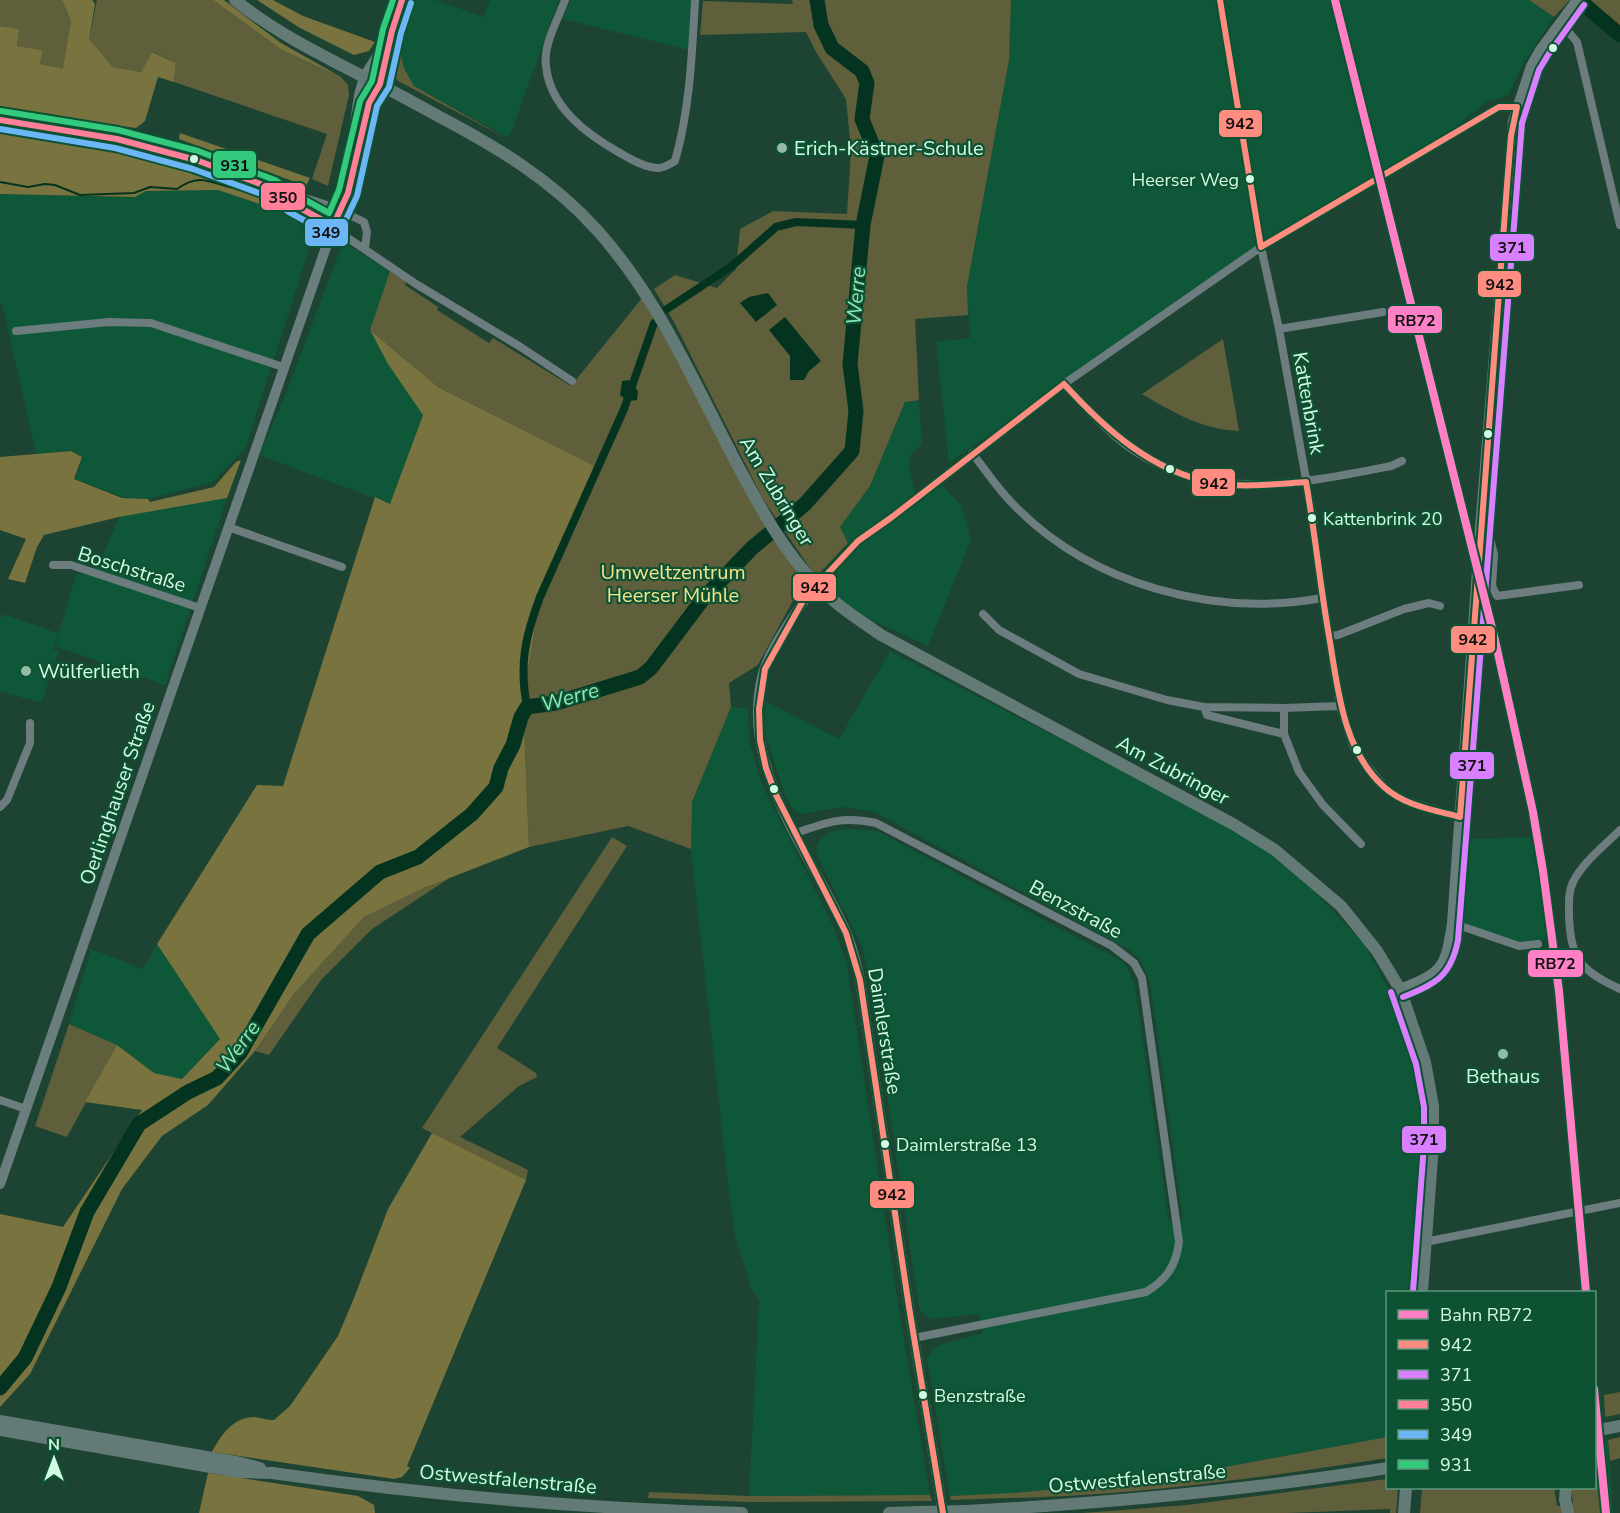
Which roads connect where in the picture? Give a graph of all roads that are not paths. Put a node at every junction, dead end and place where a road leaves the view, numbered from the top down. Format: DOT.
graph roads {
  1 [pos="236,0"];
  2 [pos="402,0"];
  3 [pos="565,0"];
  4 [pos="695,0"];
  5 [pos="1220,0"];
  6 [pos="1577,0"];
  7 [pos="1564,18"];
  8 [pos="392,31"];
  9 [pos="364,77"];
  10 [pos="380,84"];
  11 [pos="1517,107"];
  12 [pos="0,120"];
  13 [pos="270,188"];
  14 [pos="339,210"];
  15 [pos="1620,225"];
  16 [pos="333,226"];
  17 [pos="1262,247"];
  18 [pos="365,249"];
  19 [pos="1383,312"];
  20 [pos="1279,329"];
  21 [pos="16,331"];
  22 [pos="283,367"];
  23 [pos="572,381"];
  24 [pos="1064,384"];
  25 [pos="972,453"];
  26 [pos="1402,461"];
  27 [pos="1306,482"];
  28 [pos="228,527"];
  29 [pos="1480,535"];
  30 [pos="53,566"];
  31 [pos="342,567"];
  32 [pos="816,585"];
  33 [pos="1579,585"];
  34 [pos="1322,598"];
  35 [pos="1440,606"];
  36 [pos="200,608"];
  37 [pos="983,614"];
  38 [pos="1329,636"];
  39 [pos="1204,706"];
  40 [pos="1340,706"];
  41 [pos="1284,708"];
  42 [pos="30,723"];
  43 [pos="1284,734"];
  44 [pos="0,807"];
  45 [pos="1460,817"];
  46 [pos="1620,830"];
  47 [pos="796,833"];
  48 [pos="1361,844"];
  49 [pos="1452,923"];
  50 [pos="1538,944"];
  51 [pos="1400,989"];
  52 [pos="1620,989"];
  53 [pos="0,1100"];
  54 [pos="26,1109"];
  55 [pos="0,1184"];
  56 [pos="1620,1203"];
  57 [pos="1425,1242"];
  58 [pos="1422,1291"];
  59 [pos="914,1338"];
  60 [pos="0,1421"];
  61 [pos="1619,1426"];
  62 [pos="0,1430"];
  63 [pos="1596,1431"];
  64 [pos="240,1468"];
  65 [pos="1386,1468"];
  66 [pos="1406,1489"];
  67 [pos="1565,1493"];
  68 [pos="919,1512"];
  69 [pos="742,1513"];
  70 [pos="889,1513"];
  71 [pos="943,1513"];
  72 [pos="1404,1513"];
  73 [pos="1568,1513"];
  1 -- 9 [label="main road, Am Zubringer"];
  2 -- 8 [label="street, Oerlinghauser Straße"];
  3 -- 4 [label="street"];
  5 -- 17 [label="street, Kattenbrink"];
  6 -- 7 [label="street"];
  7 -- 11 [label="street"];
  7 -- 15 [label="street"];
  8 -- 9 [label="street, Oerlinghauser Straße"];
  8 -- 10 [label="street, Oerlinghauser Straße"];
  9 -- 10 [label="main road, Am Zubringer"];
  9 -- 14 [label="street, Oerlinghauser Straße"];
  10 -- 14 [label="street, Oerlinghauser Straße"];
  10 -- 32 [label="main road, Am Zubringer"];
  11 -- 17 [label="street"];
  11 -- 29 [label="street"];
  12 -- 13 [label="street"];
  13 -- 14 [label="street"];
  13 -- 16 [label="street"];
  14 -- 16 [label="street, Oerlinghauser Straße"];
  14 -- 18 [label="street"];
  16 -- 18 [label="street"];
  16 -- 22 [label="street, Oerlinghauser Straße"];
  17 -- 20 [label="street, Kattenbrink"];
  17 -- 24 [label="street"];
  18 -- 23 [label="street"];
  19 -- 20 [label="street, Kattenbrink"];
  20 -- 27 [label="street, Kattenbrink"];
  21 -- 22 [label="street"];
  22 -- 28 [label="street, Oerlinghauser Straße"];
  24 -- 25 [label="street"];
  24 -- 27 [label="street"];
  25 -- 32 [label="street"];
  25 -- 34 [label="street"];
  26 -- 27 [label="street, Kattenbrink"];
  27 -- 34 [label="street, Kattenbrink"];
  28 -- 31 [label="street"];
  28 -- 36 [label="street, Oerlinghauser Straße"];
  29 -- 33 [label="street"];
  29 -- 45 [label="street"];
  30 -- 36 [label="street, Boschstraße"];
  32 -- 47 [label="street, Daimlerstraße"];
  32 -- 51 [label="main road, Am Zubringer"];
  34 -- 38 [label="street, Kattenbrink"];
  35 -- 38 [label="street"];
  36 -- 54 [label="street, Oerlinghauser Straße"];
  37 -- 39 [label="street"];
  38 -- 40 [label="street, Kattenbrink"];
  39 -- 41 [label="street"];
  39 -- 43 [label="street"];
  40 -- 41 [label="street"];
  40 -- 45 [label="street, Kattenbrink"];
  41 -- 43 [label="street"];
  42 -- 44 [label="street"];
  43 -- 48 [label="street"];
  45 -- 49 [label="street"];
  46 -- 52 [label="street"];
  47 -- 59 [label="street, Daimlerstraße"];
  47 -- 59 [label="street, Benzstraße"];
  49 -- 50 [label="street"];
  49 -- 51 [label="street"];
  51 -- 57 [label="main road, Am Zubringer"];
  53 -- 54 [label="street"];
  54 -- 55 [label="street, Oerlinghauser Straße"];
  56 -- 57 [label="street"];
  57 -- 58 [label="main road, Am Zubringer"];
  59 -- 71 [label="street, Daimlerstraße"];
  60 -- 64 [label="main road, Ostwestfalenstraße"];
  61 -- 63 [label="main road"];
  62 -- 64 [label="main road, Ostwestfalenstraße"];
  64 -- 69 [label="main road, Ostwestfalenstraße"];
  65 -- 68 [label="main road, Ostwestfalenstraße, bridge"];
  66 -- 72 [label="main road"];
  67 -- 73 [label="main road"];
  68 -- 70 [label="main road, Ostwestfalenstraße"];
}
